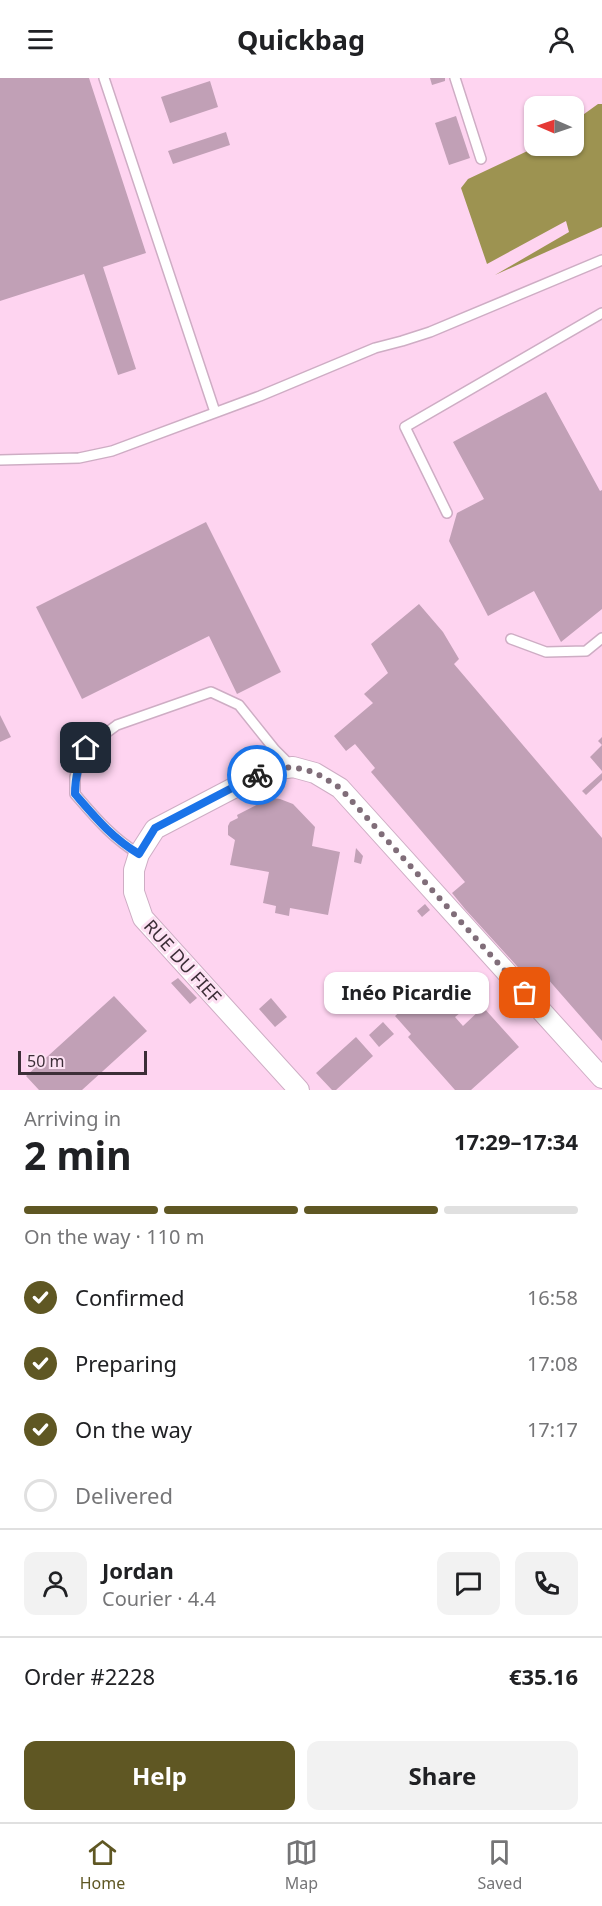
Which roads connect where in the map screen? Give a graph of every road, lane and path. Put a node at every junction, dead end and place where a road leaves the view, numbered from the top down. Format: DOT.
graph roads {
  1 [pos="104,78"];
  2 [pos="455,78"];
  3 [pos="481,159"];
  4 [pos="602,260"];
  5 [pos="602,313"];
  6 [pos="215,412"];
  7 [pos="0,460"];
  8 [pos="447,513"];
  9 [pos="602,638"];
  10 [pos="511,639"];
  11 [pos="293,767"];
  12 [pos="139,854"];
  13 [pos="602,1078"];
  14 [pos="299,1090"];
  1 -- 6 [label="lane"];
  2 -- 3 [label="lane"];
  4 -- 6 [label="lane"];
  5 -- 8 [label="lane"];
  6 -- 7 [label="lane"];
  9 -- 10 [label="lane"];
  11 -- 12 [label="street, RUE DU FIEF"];
  11 -- 12 [label="lane"];
  11 -- 13 [label="street, RUE DU FIEF"];
  12 -- 14 [label="street, RUE DU FIEF"];
}
